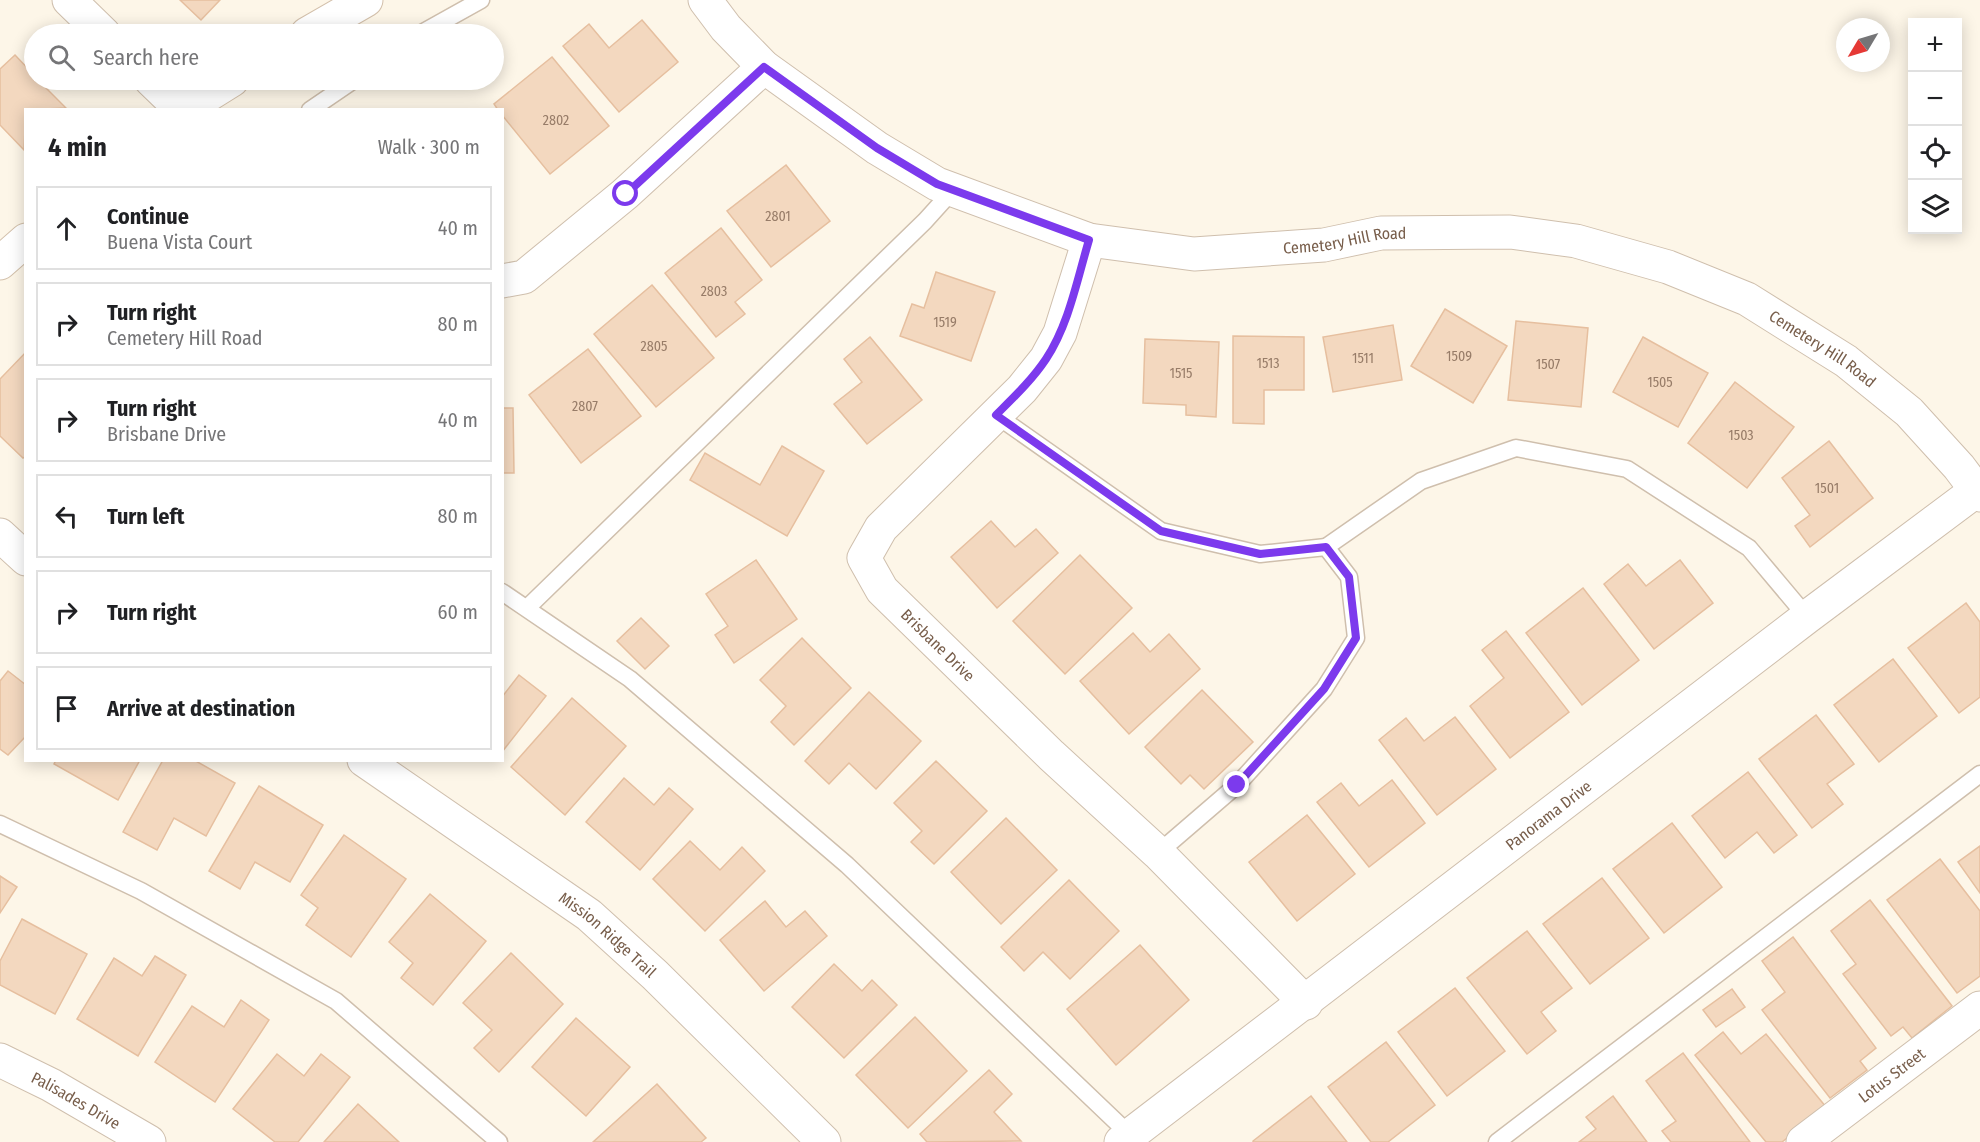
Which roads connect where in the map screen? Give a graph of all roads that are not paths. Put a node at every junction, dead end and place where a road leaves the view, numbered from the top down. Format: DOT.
graph roads {
  1 [pos="69,0"];
  2 [pos="366,0"];
  3 [pos="481,0"];
  4 [pos="705,0"];
  5 [pos="94,24"];
  6 [pos="324,24"];
  7 [pos="438,24"];
  8 [pos="764,67"];
  9 [pos="162,90"];
  10 [pos="216,90"];
  11 [pos="339,90"];
  12 [pos="181,108"];
  13 [pos="186,108"];
  14 [pos="313,108"];
  15 [pos="953,190"];
  16 [pos="1089,240"];
  17 [pos="504,281"];
  18 [pos="996,415"];
  19 [pos="1978,493"];
  20 [pos="0,536"];
  21 [pos="1326,547"];
  22 [pos="24,557"];
  23 [pos="504,593"];
  24 [pos="527,608"];
  25 [pos="1807,617"];
  26 [pos="367,762"];
  27 [pos="1980,774"];
  28 [pos="0,824"];
  29 [pos="1158,853"];
  30 [pos="1306,1003"];
  31 [pos="1980,1008"];
  32 [pos="0,1060"];
  33 [pos="1125,1139"];
  34 [pos="149,1142"];
  35 [pos="499,1142"];
  36 [pos="824,1142"];
  37 [pos="1497,1142"];
  38 [pos="1803,1142"];
  1 -- 5 [label="street"];
  2 -- 6 [label="street"];
  3 -- 7 [label="lane"];
  4 -- 8 [label="street, Cemetery Hill Road"];
  8 -- 15 [label="street, Cemetery Hill Road"];
  8 -- 17 [label="street"];
  9 -- 12 [label="street"];
  10 -- 13 [label="street"];
  11 -- 14 [label="lane"];
  15 -- 16 [label="street, Cemetery Hill Road"];
  15 -- 24 [label="lane"];
  16 -- 18 [label="street, Brisbane Drive"];
  16 -- 19 [label="street, Cemetery Hill Road"];
  18 -- 21 [label="lane"];
  18 -- 29 [label="street, Brisbane Drive"];
  19 -- 25 [label="street, Panorama Drive"];
  20 -- 22 [label="street"];
  21 -- 25 [label="lane"];
  21 -- 29 [label="lane"];
  23 -- 24 [label="lane"];
  24 -- 33 [label="lane"];
  25 -- 30 [label="street, Panorama Drive"];
  26 -- 36 [label="street, Mission Ridge Trail"];
  27 -- 37 [label="lane"];
  28 -- 35 [label="lane"];
  29 -- 30 [label="street, Brisbane Drive"];
  30 -- 33 [label="street, Panorama Drive"];
  31 -- 38 [label="street, Lotus Street"];
  32 -- 34 [label="street, Palisades Drive"];
}
